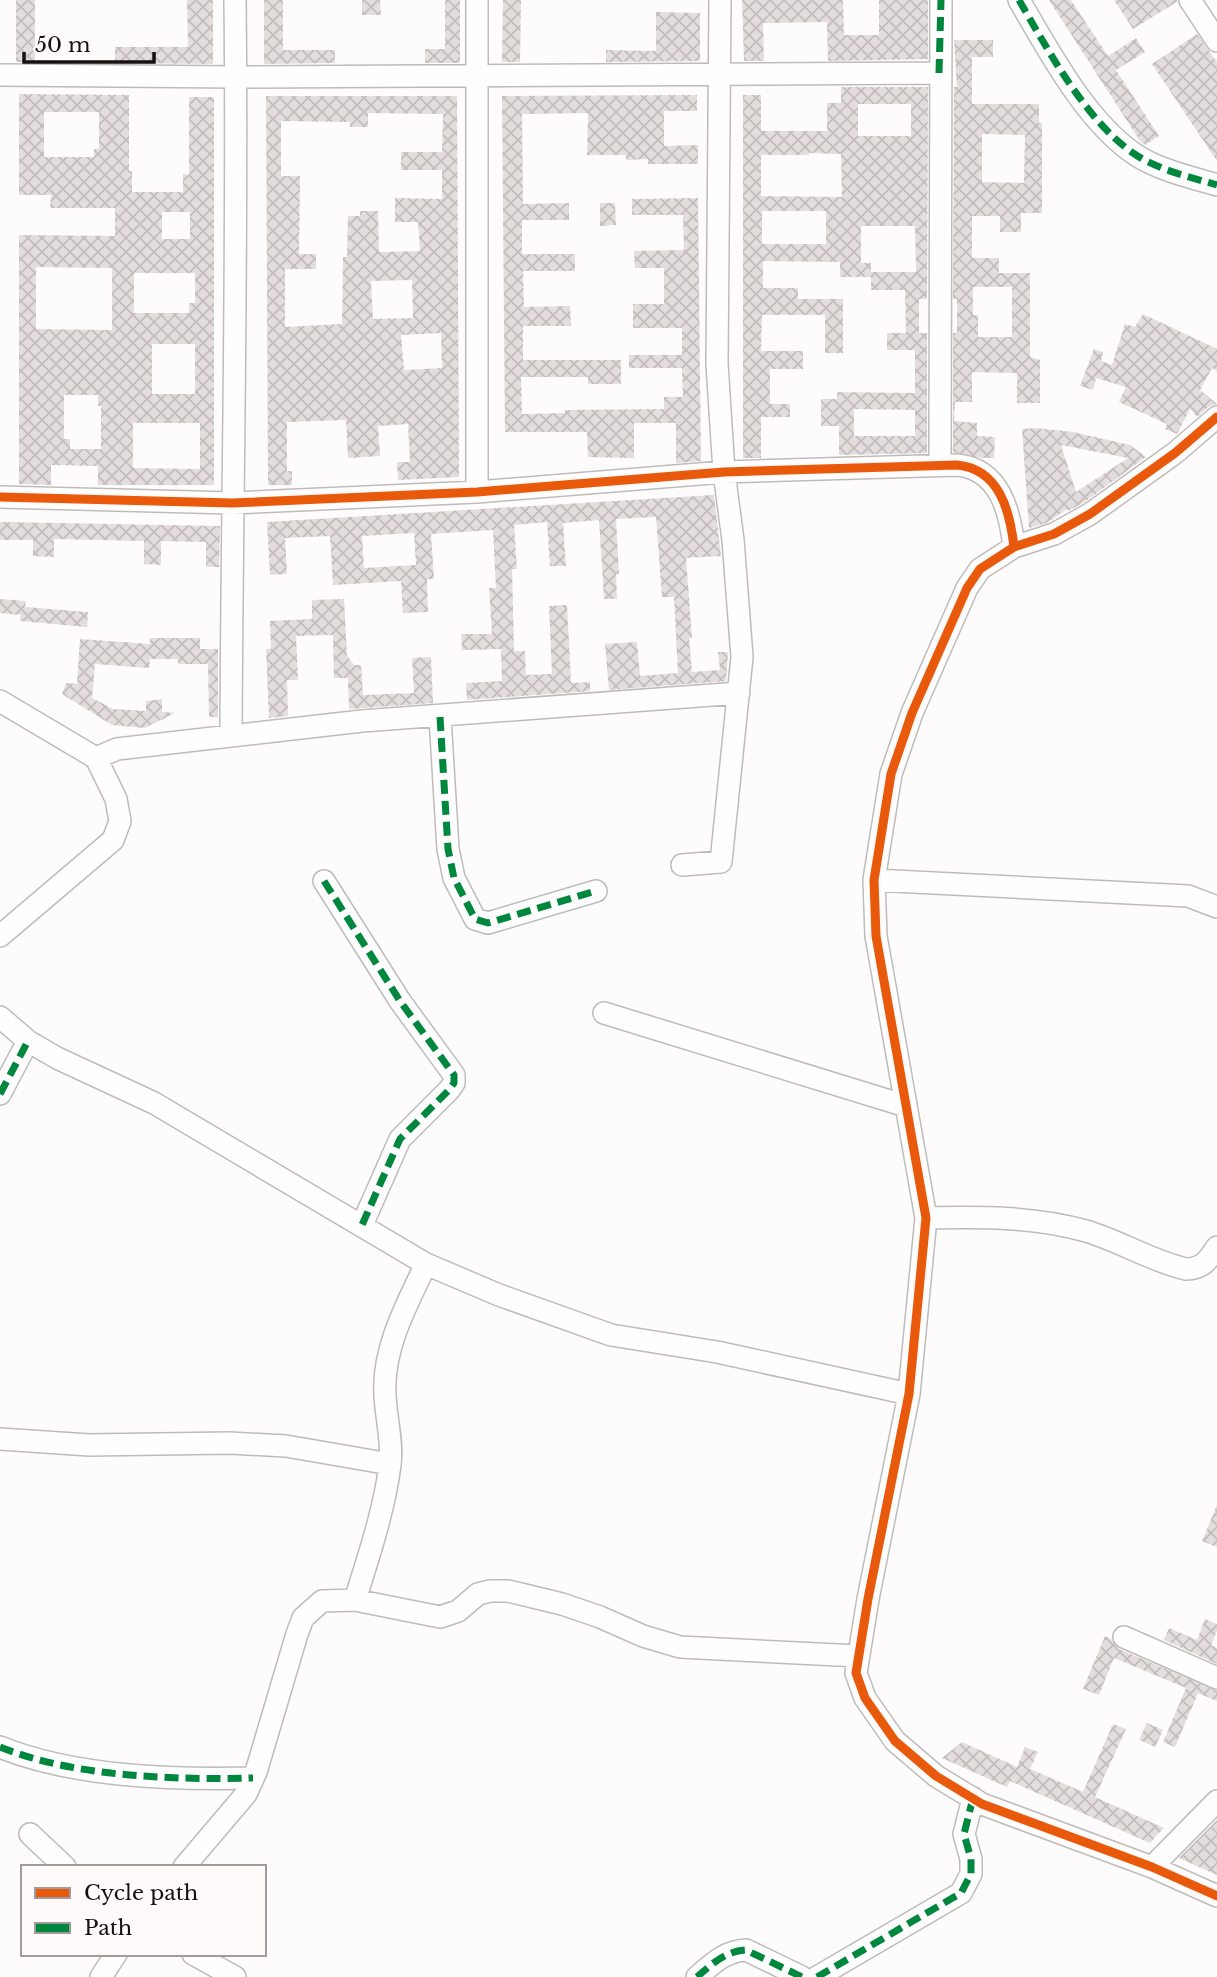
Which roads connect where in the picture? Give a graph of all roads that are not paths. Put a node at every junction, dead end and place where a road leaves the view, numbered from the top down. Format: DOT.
graph roads {
  1 [pos="235,0"];
  2 [pos="477,0"];
  3 [pos="720,0"];
  4 [pos="941,0"];
  5 [pos="1019,0"];
  6 [pos="1190,0"];
  7 [pos="1217,41"];
  8 [pos="939,73"];
  9 [pos="0,75"];
  10 [pos="476,76"];
  11 [pos="720,76"];
  12 [pos="236,78"];
  13 [pos="1217,185"];
  14 [pos="1217,416"];
  15 [pos="940,465"];
  16 [pos="724,472"];
  17 [pos="477,492"];
  18 [pos="0,497"];
  19 [pos="232,503"];
  20 [pos="1014,547"];
  21 [pos="739,693"];
  22 [pos="0,701"];
  23 [pos="440,717"];
  24 [pos="231,736"];
  25 [pos="96,758"];
  26 [pos="682,865"];
  27 [pos="874,880"];
  28 [pos="324,881"];
  29 [pos="596,891"];
  30 [pos="1217,907"];
  31 [pos="0,936"];
  32 [pos="604,1013"];
  33 [pos="0,1017"];
  34 [pos="28,1041"];
  35 [pos="0,1094"];
  36 [pos="906,1106"];
  37 [pos="926,1218"];
  38 [pos="362,1225"];
  39 [pos="1217,1247"];
  40 [pos="426,1264"];
  41 [pos="909,1394"];
  42 [pos="0,1439"];
  43 [pos="390,1464"];
  44 [pos="355,1600"];
  45 [pos="1124,1637"];
  46 [pos="858,1656"];
  47 [pos="1217,1678"];
  48 [pos="0,1747"];
  49 [pos="253,1778"];
  50 [pos="973,1798"];
  51 [pos="1217,1801"];
  52 [pos="30,1834"];
  53 [pos="63,1865"];
  54 [pos="186,1865"];
  55 [pos="1152,1867"];
  56 [pos="1217,1896"];
  57 [pos="115,1956"];
  58 [pos="197,1956"];
  59 [pos="101,1977"];
  60 [pos="235,1977"];
  61 [pos="697,1977"];
  62 [pos="802,1977"];
  63 [pos="817,1977"];
  1 -- 12 [label="street"];
  2 -- 10 [label="street"];
  3 -- 11 [label="street"];
  4 -- 8 [label="street"];
  5 -- 13 [label="street"];
  6 -- 7 [label="street"];
  8 -- 11 [label="street"];
  8 -- 15 [label="street"];
  9 -- 12 [label="street"];
  10 -- 11 [label="street"];
  10 -- 12 [label="street"];
  10 -- 17 [label="street"];
  11 -- 16 [label="street"];
  12 -- 19 [label="street"];
  14 -- 20 [label="street"];
  15 -- 16 [label="street"];
  15 -- 20 [label="street"];
  16 -- 17 [label="street"];
  16 -- 21 [label="street"];
  17 -- 19 [label="street"];
  18 -- 19 [label="street"];
  19 -- 24 [label="street"];
  20 -- 27 [label="street"];
  21 -- 23 [label="street"];
  21 -- 26 [label="street"];
  22 -- 25 [label="street"];
  23 -- 24 [label="street"];
  23 -- 29 [label="street"];
  24 -- 25 [label="street"];
  25 -- 31 [label="street"];
  27 -- 30 [label="street"];
  27 -- 36 [label="street"];
  28 -- 38 [label="street"];
  32 -- 36 [label="street"];
  33 -- 34 [label="street"];
  34 -- 35 [label="street"];
  34 -- 38 [label="street"];
  36 -- 37 [label="street"];
  37 -- 39 [label="street"];
  37 -- 41 [label="street"];
  38 -- 40 [label="street"];
  40 -- 41 [label="street"];
  40 -- 43 [label="street"];
  41 -- 46 [label="street"];
  42 -- 43 [label="street"];
  43 -- 44 [label="street"];
  44 -- 46 [label="street"];
  44 -- 49 [label="street"];
  45 -- 47 [label="street"];
  46 -- 50 [label="street"];
  48 -- 49 [label="street"];
  49 -- 54 [label="street"];
  50 -- 55 [label="street"];
  50 -- 63 [label="street"];
  51 -- 55 [label="street"];
  52 -- 53 [label="street"];
  55 -- 56 [label="street"];
  57 -- 59 [label="street"];
  58 -- 60 [label="street"];
  61 -- 62 [label="street"];
}
